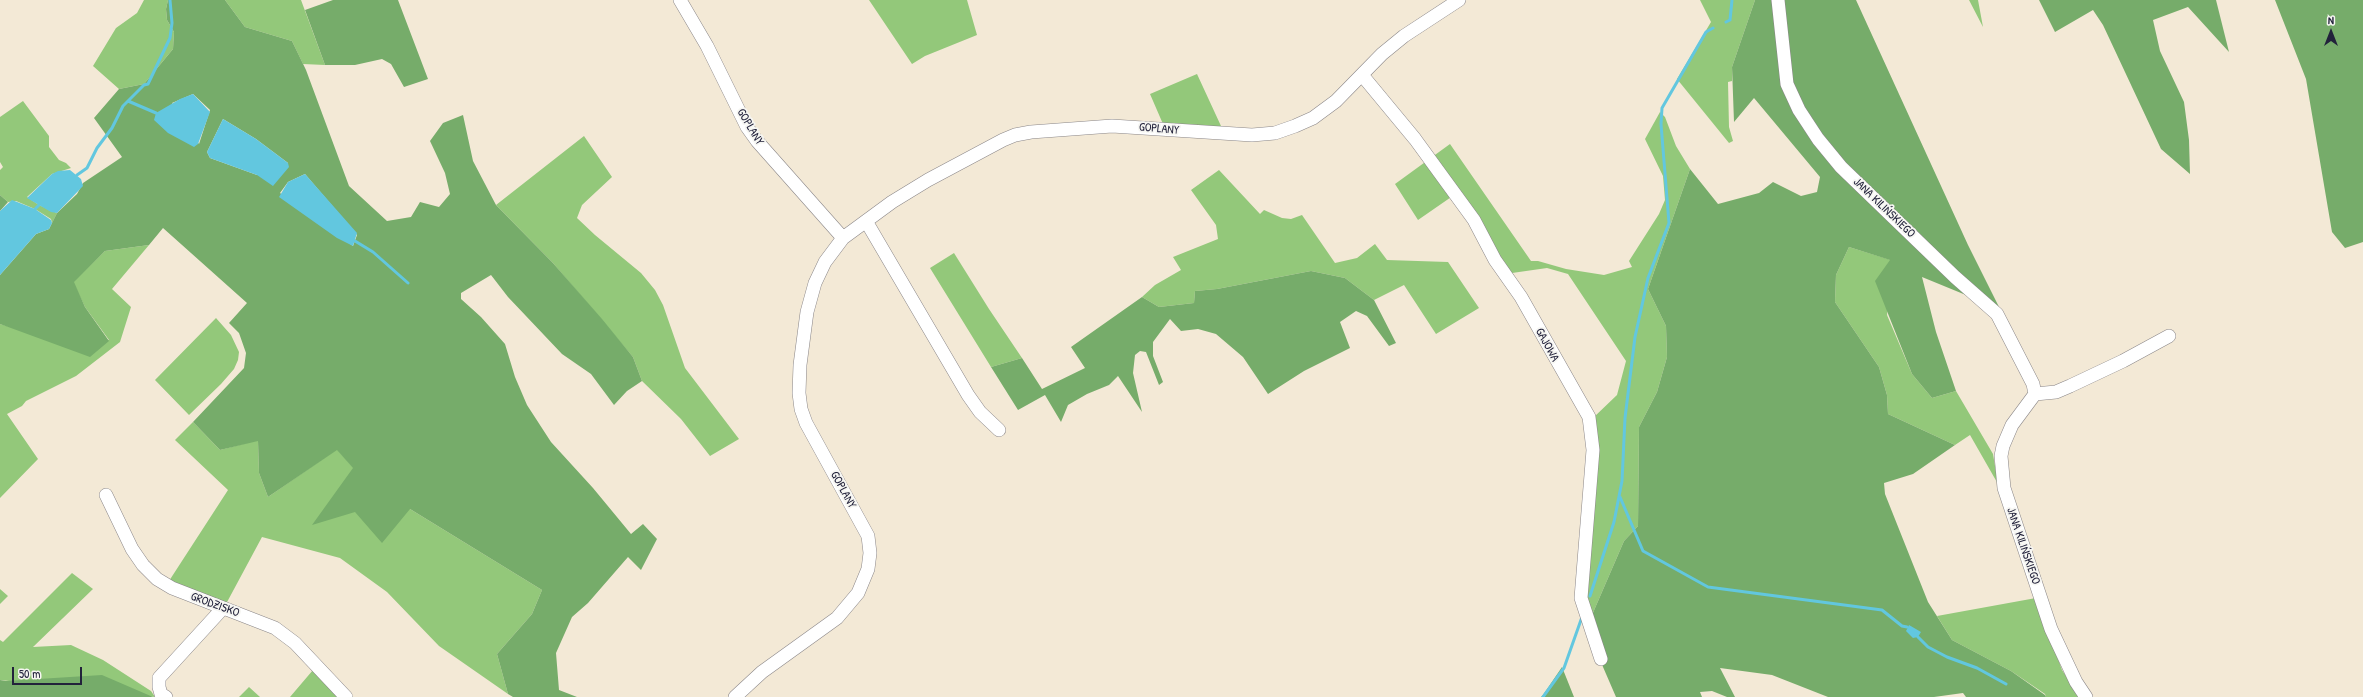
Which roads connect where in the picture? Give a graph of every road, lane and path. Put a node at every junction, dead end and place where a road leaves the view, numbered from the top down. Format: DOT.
graph roads {
  1 [pos="680,0"];
  2 [pos="1459,0"];
  3 [pos="1778,0"];
  4 [pos="1362,75"];
  5 [pos="866,221"];
  6 [pos="843,238"];
  7 [pos="2169,336"];
  8 [pos="2035,394"];
  9 [pos="999,430"];
  10 [pos="106,495"];
  11 [pos="223,608"];
  12 [pos="1601,659"];
  13 [pos="166,697"];
  14 [pos="346,697"];
  15 [pos="735,697"];
  16 [pos="2086,697"];
  1 -- 6 [label="street, GOPLANY"];
  2 -- 4 [label="street, GOPLANY"];
  3 -- 8 [label="street, JANA KILIŃSKIEGO"];
  4 -- 5 [label="street, GOPLANY"];
  4 -- 12 [label="street, GAJOWA"];
  5 -- 6 [label="street, GOPLANY"];
  5 -- 9 [label="street"];
  6 -- 15 [label="street, GOPLANY"];
  7 -- 8 [label="street"];
  8 -- 16 [label="street, JANA KILIŃSKIEGO"];
  10 -- 11 [label="street, GRODZISKO"];
  11 -- 13 [label="street"];
  11 -- 14 [label="street, GRODZISKO"];
}
